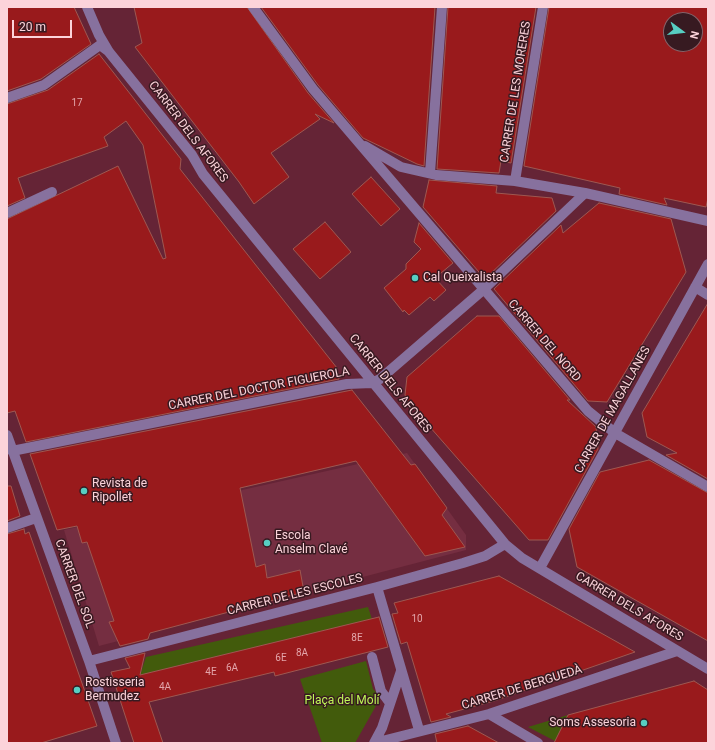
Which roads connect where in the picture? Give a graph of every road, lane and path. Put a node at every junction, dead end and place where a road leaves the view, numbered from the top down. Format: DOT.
graph roads {
  1 [pos="87,7"];
  2 [pos="253,7"];
  3 [pos="442,7"];
  4 [pos="543,7"];
  5 [pos="109,52"];
  6 [pos="7,98"];
  7 [pos="358,142"];
  8 [pos="430,173"];
  9 [pos="515,181"];
  10 [pos="52,192"];
  11 [pos="585,192"];
  12 [pos="7,213"];
  13 [pos="708,220"];
  14 [pos="708,264"];
  15 [pos="695,288"];
  16 [pos="483,290"];
  17 [pos="708,295"];
  18 [pos="372,383"];
  19 [pos="615,433"];
  20 [pos="7,435"];
  21 [pos="12,451"];
  22 [pos="708,487"];
  23 [pos="36,518"];
  24 [pos="7,528"];
  25 [pos="505,544"];
  26 [pos="540,568"];
  27 [pos="376,587"];
  28 [pos="677,651"];
  29 [pos="372,657"];
  30 [pos="89,661"];
  31 [pos="708,669"];
  32 [pos="401,671"];
  33 [pos="390,703"];
  34 [pos="489,714"];
  35 [pos="419,730"];
  36 [pos="116,743"];
  37 [pos="374,743"];
  38 [pos="538,743"];
  1 -- 5 [label="street, CARRER DELS AFORES"];
  2 -- 7 [label="street, CARRER DEL NORD"];
  3 -- 8 [label="street"];
  4 -- 9 [label="street, CARRER DE LES MORERES"];
  5 -- 6 [label="street"];
  5 -- 18 [label="street, CARRER DELS AFORES"];
  7 -- 8 [label="street"];
  7 -- 16 [label="street, CARRER DEL NORD"];
  8 -- 9 [label="street"];
  9 -- 11 [label="street"];
  10 -- 12 [label="street"];
  11 -- 13 [label="street"];
  11 -- 16 [label="street"];
  14 -- 15 [label="street, CARRER DE MAGALLANES"];
  15 -- 17 [label="street"];
  15 -- 19 [label="street, CARRER DE MAGALLANES"];
  16 -- 18 [label="street"];
  16 -- 19 [label="street, CARRER DEL NORD"];
  18 -- 21 [label="street, CARRER DEL DOCTOR FIGUEROLA"];
  18 -- 25 [label="street, CARRER DELS AFORES"];
  19 -- 22 [label="street, CARRER DEL NORD"];
  19 -- 26 [label="street, CARRER DE MAGALLANES"];
  20 -- 21 [label="street, CARRER DEL SOL"];
  21 -- 23 [label="street, CARRER DEL SOL"];
  23 -- 24 [label="street"];
  23 -- 30 [label="street, CARRER DEL SOL"];
  25 -- 26 [label="street, CARRER DELS AFORES"];
  25 -- 27 [label="street, CARRER DE LES ESCOLES"];
  26 -- 28 [label="street, CARRER DELS AFORES"];
  27 -- 30 [label="street, CARRER DE LES ESCOLES"];
  27 -- 32 [label="street"];
  28 -- 31 [label="street, CARRER DELS AFORES"];
  28 -- 34 [label="street, CARRER DE BERGUEDÀ"];
  29 -- 33 [label="street"];
  30 -- 36 [label="street, CARRER DEL SOL"];
  32 -- 33 [label="street"];
  32 -- 35 [label="street"];
  33 -- 37 [label="street"];
  34 -- 35 [label="street, CARRER DE BERGUEDÀ"];
  34 -- 38 [label="street"];
  35 -- 37 [label="street, CARRER DE BERGUEDÀ"];
}
